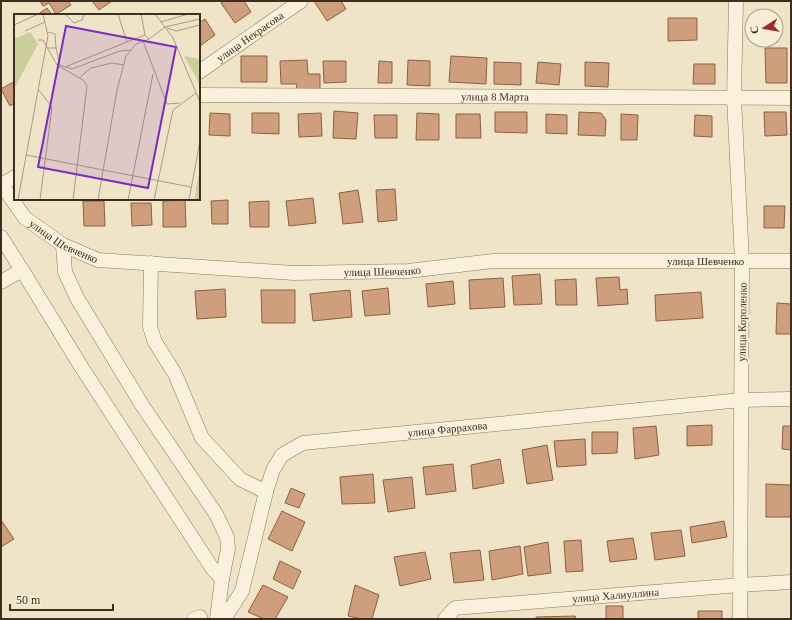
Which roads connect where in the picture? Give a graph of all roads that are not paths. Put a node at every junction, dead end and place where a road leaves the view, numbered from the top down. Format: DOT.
graph roads {
  1 [pos="301,1"];
  2 [pos="736,1"];
  3 [pos="200,71"];
  4 [pos="200,95"];
  5 [pos="734,97"];
  6 [pos="791,98"];
  7 [pos="14,178"];
  8 [pos="1,185"];
  9 [pos="1,237"];
  10 [pos="63,245"];
  11 [pos="742,261"];
  12 [pos="791,261"];
  13 [pos="151,263"];
  14 [pos="22,270"];
  15 [pos="1,282"];
  16 [pos="791,398"];
  17 [pos="741,400"];
  18 [pos="266,492"];
  19 [pos="222,579"];
  20 [pos="791,582"];
  21 [pos="740,585"];
  22 [pos="217,619"];
  23 [pos="224,619"];
  24 [pos="445,619"];
  25 [pos="740,619"];
  1 -- 3 [label="street, улица Некрасова"];
  2 -- 5 [label="street, улица Короленко"];
  4 -- 5 [label="street, улица 8 Марта"];
  5 -- 6 [label="street, улица 8 Марта"];
  5 -- 11 [label="street, улица Короленко"];
  7 -- 8 [label="street"];
  8 -- 10 [label="street, улица Шевченко"];
  9 -- 14 [label="street"];
  10 -- 13 [label="street, улица Шевченко"];
  10 -- 19 [label="street"];
  11 -- 12 [label="street, улица Шевченко"];
  11 -- 13 [label="street, улица Шевченко"];
  11 -- 17 [label="street, улица Короленко"];
  13 -- 18 [label="street"];
  14 -- 15 [label="street"];
  14 -- 19 [label="street"];
  16 -- 17 [label="street, улица Фаррахова"];
  17 -- 18 [label="street, улица Фаррахова"];
  17 -- 21 [label="street, улица Короленко"];
  18 -- 23 [label="street, улица Фаррахова"];
  19 -- 22 [label="street"];
  20 -- 21 [label="street, улица Халиуллина"];
  21 -- 24 [label="street, улица Халиуллина"];
  21 -- 25 [label="street, улица Короленко"];
}
